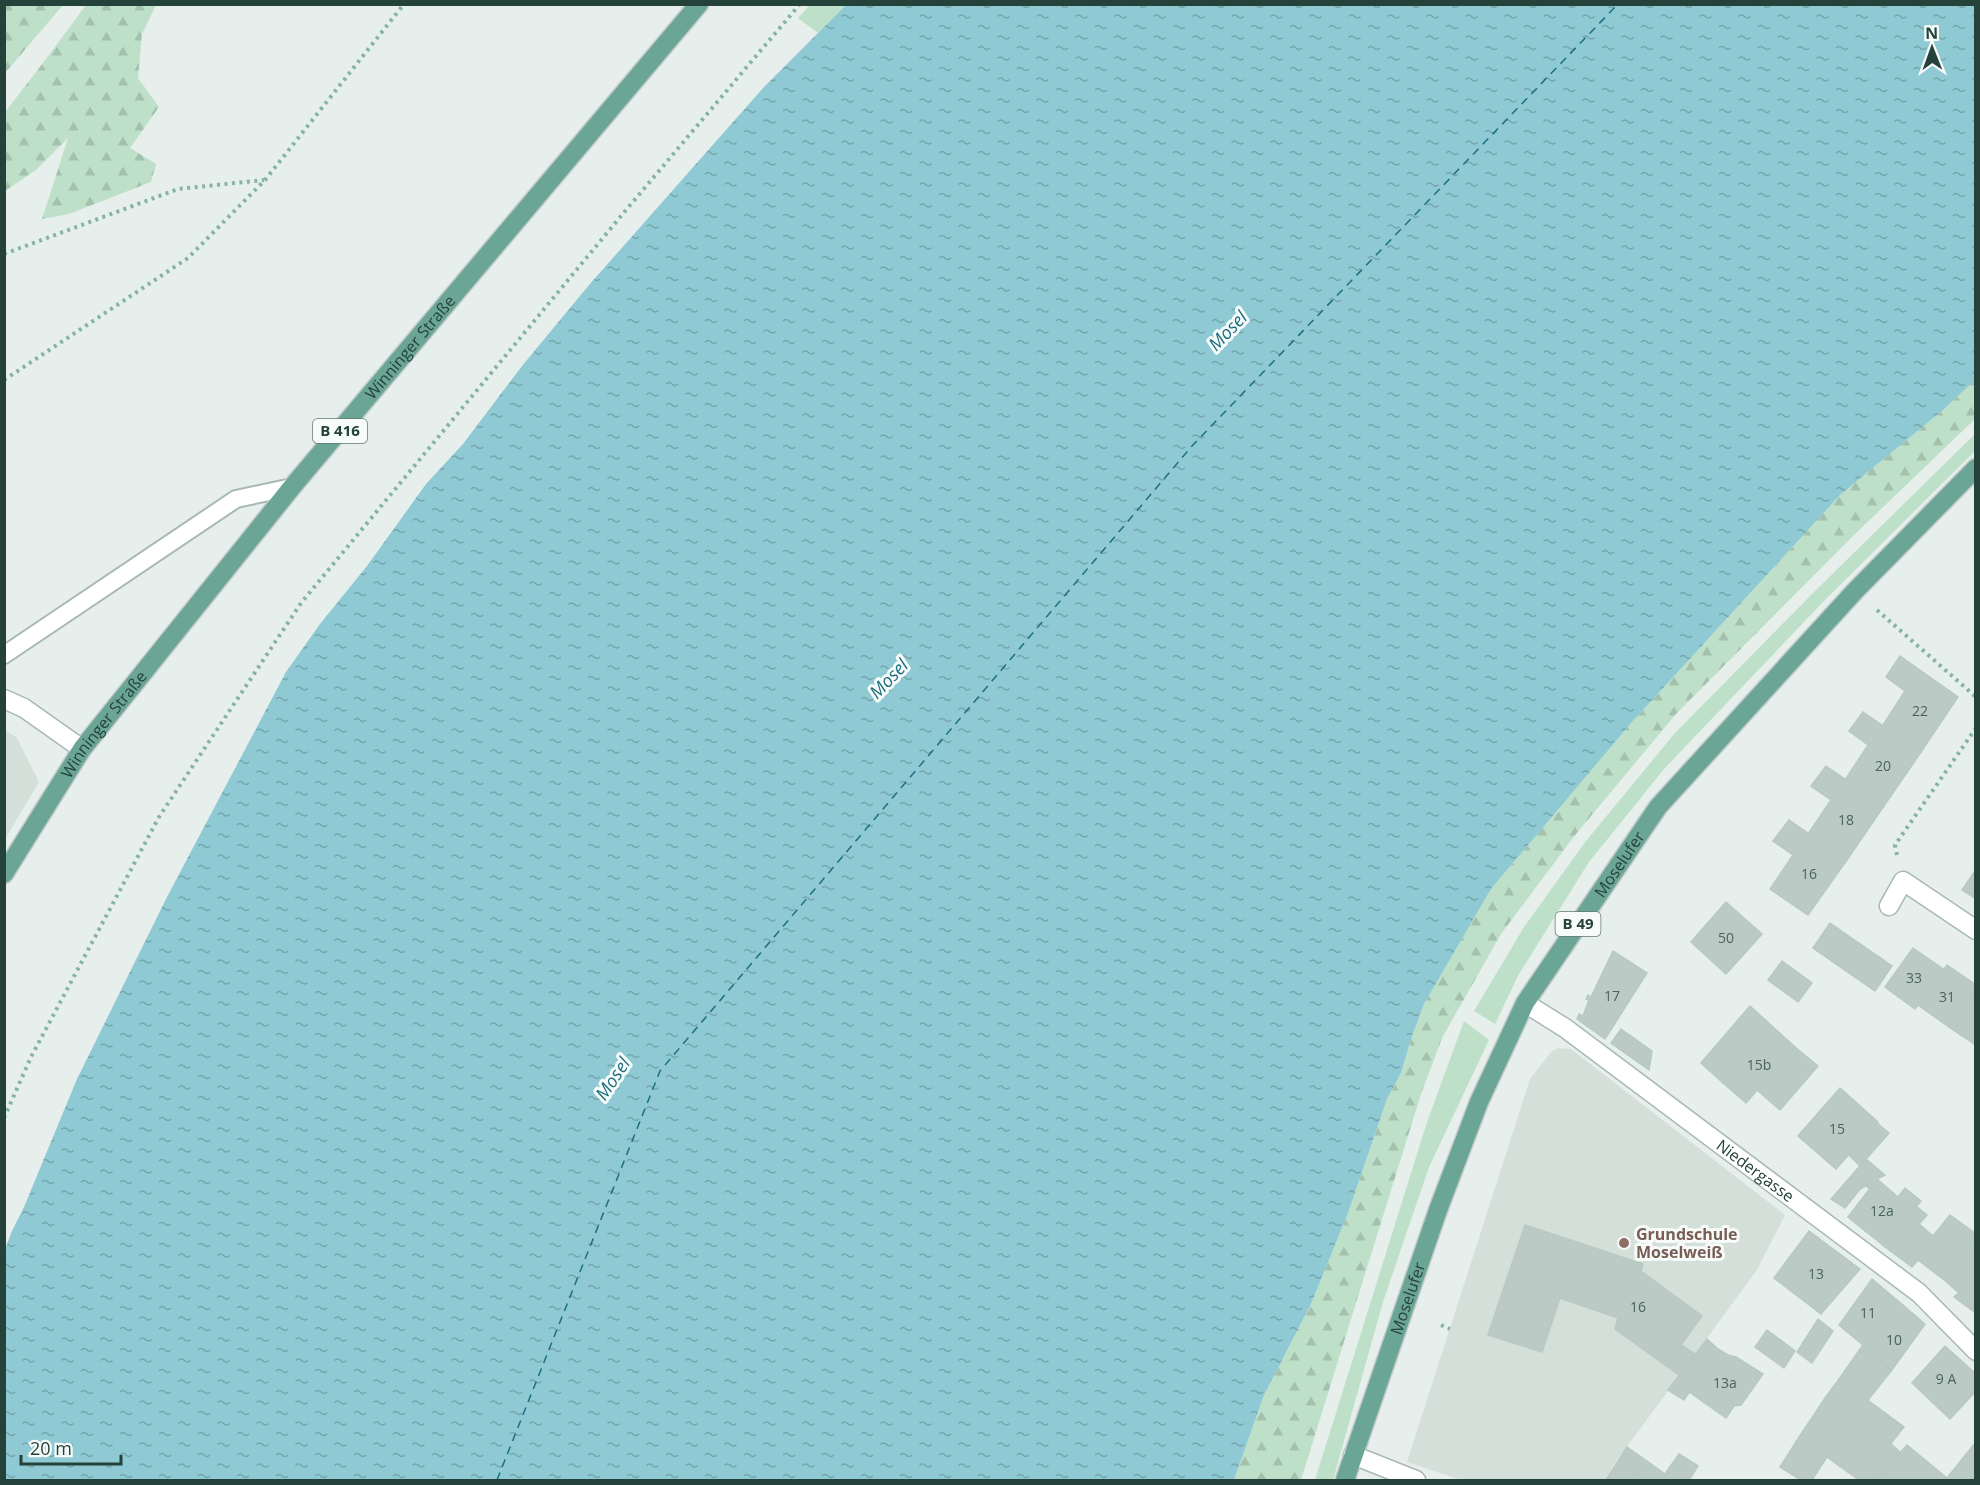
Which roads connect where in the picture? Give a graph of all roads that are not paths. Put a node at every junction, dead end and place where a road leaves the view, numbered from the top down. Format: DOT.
graph roads {
  1 [pos="699,4"];
  2 [pos="1976,468"];
  3 [pos="292,487"];
  4 [pos="4,656"];
  5 [pos="4,699"];
  6 [pos="82,749"];
  7 [pos="4,874"];
  8 [pos="1889,906"];
  9 [pos="1976,930"];
  10 [pos="1525,1003"];
  11 [pos="1976,1351"];
  12 [pos="1353,1455"];
  13 [pos="1346,1480"];
  14 [pos="1416,1480"];
  1 -- 3 [label="main road, Winninger Straße / B 416"];
  2 -- 10 [label="main road, Moselufer / B 49"];
  3 -- 4 [label="lane"];
  3 -- 6 [label="main road, Winninger Straße / B 416"];
  5 -- 6 [label="street"];
  6 -- 7 [label="main road, Winninger Straße / B 416"];
  8 -- 9 [label="street"];
  10 -- 11 [label="street, Niedergasse"];
  10 -- 12 [label="main road, Moselufer / B 49"];
  12 -- 13 [label="main road, Moselufer / B 49"];
  12 -- 14 [label="street"];
}
